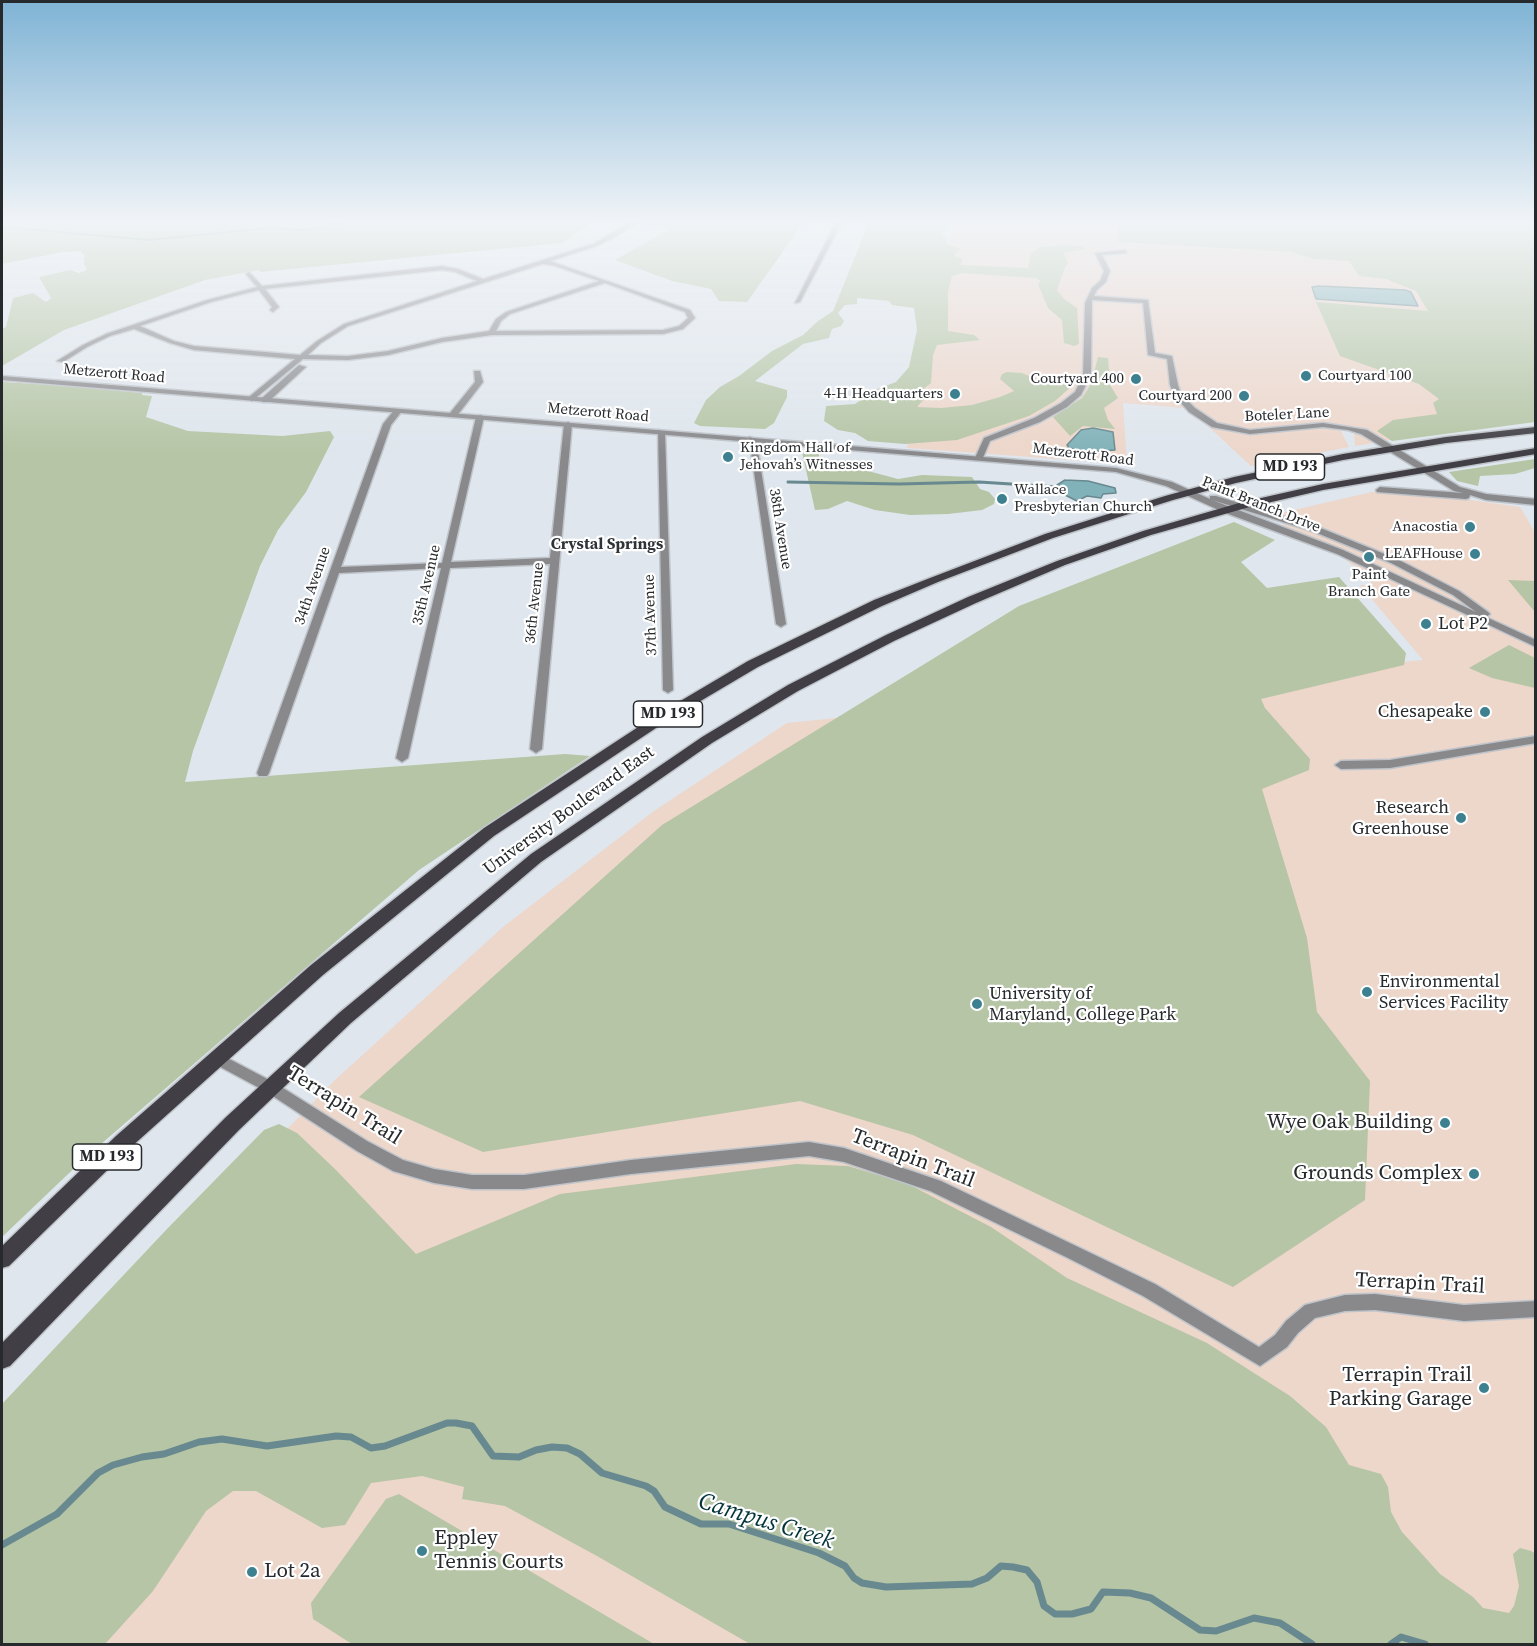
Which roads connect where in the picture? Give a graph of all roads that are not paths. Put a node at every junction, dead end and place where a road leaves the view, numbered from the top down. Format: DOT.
graph roads {
  1 [pos="218,299"];
  2 [pos="270,299"];
  3 [pos="428,299"];
  4 [pos="553,299"];
  5 [pos="652,299"];
  6 [pos="798,299"];
  7 [pos="1090,299"];
  8 [pos="1116,299"];
  9 [pos="796,302"];
  10 [pos="273,310"];
  11 [pos="368,318"];
  12 [pos="136,327"];
  13 [pos="492,333"];
  14 [pos="301,357"];
  15 [pos="312,358"];
  16 [pos="61,360"];
  17 [pos="477,373"];
  18 [pos="2,378"];
  19 [pos="252,399"];
  20 [pos="265,400"];
  21 [pos="398,411"];
  22 [pos="453,415"];
  23 [pos="480,417"];
  24 [pos="568,424"];
  25 [pos="1536,430"];
  26 [pos="660,432"];
  27 [pos="752,439"];
  28 [pos="1376,445"];
  29 [pos="1391,448"];
  30 [pos="1536,451"];
  31 [pos="979,458"];
  32 [pos="1421,469"];
  33 [pos="1380,489"];
  34 [pos="1190,493"];
  35 [pos="1486,497"];
  36 [pos="1536,502"];
  37 [pos="1243,505"];
  38 [pos="1226,510"];
  39 [pos="554,561"];
  40 [pos="447,566"];
  41 [pos="335,570"];
  42 [pos="781,624"];
  43 [pos="1507,631"];
  44 [pos="1536,644"];
  45 [pos="668,690"];
  46 [pos="1536,739"];
  47 [pos="536,749"];
  48 [pos="402,758"];
  49 [pos="1341,765"];
  50 [pos="263,773"];
  51 [pos="216,1058"];
  52 [pos="270,1087"];
  53 [pos="2,1259"];
  54 [pos="1536,1310"];
  55 [pos="2,1358"];
  1 -- 12 [label="street"];
  2 -- 10 [label="street"];
  3 -- 11 [label="street"];
  4 -- 13 [label="street"];
  5 -- 13 [label="street"];
  6 -- 9 [label="street"];
  7 -- 31 [label="street"];
  8 -- 28 [label="street, Boteler Lane"];
  11 -- 14 [label="street"];
  11 -- 15 [label="street"];
  12 -- 14 [label="street"];
  12 -- 16 [label="street"];
  13 -- 15 [label="street"];
  14 -- 15 [label="street"];
  14 -- 19 [label="street"];
  15 -- 20 [label="street"];
  17 -- 22 [label="street"];
  18 -- 19 [label="street, Metzerott Road"];
  19 -- 20 [label="street, Metzerott Road"];
  20 -- 21 [label="street, Metzerott Road"];
  21 -- 22 [label="street, Metzerott Road"];
  21 -- 41 [label="street, 34th Avenue"];
  22 -- 23 [label="street, Metzerott Road"];
  23 -- 24 [label="street, Metzerott Road"];
  23 -- 40 [label="street, 35th Avenue"];
  24 -- 26 [label="street, Metzerott Road"];
  24 -- 39 [label="street, 36th Avenue"];
  25 -- 29 [label="main road, University Boulevard East / MD 193"];
  26 -- 27 [label="street, Metzerott Road"];
  26 -- 45 [label="street, 37th Avenue"];
  27 -- 31 [label="street, Metzerott Road"];
  27 -- 42 [label="street, 38th Avenue"];
  28 -- 29 [label="main road, University Boulevard East / MD 193"];
  28 -- 34 [label="main road, University Boulevard East / MD 193"];
  29 -- 32 [label="street"];
  30 -- 32 [label="main road, University Boulevard East / MD 193"];
  31 -- 34 [label="street, Metzerott Road"];
  32 -- 35 [label="street"];
  32 -- 37 [label="main road, University Boulevard East / MD 193"];
  33 -- 35 [label="street"];
  34 -- 37 [label="street, Paint Branch Drive"];
  34 -- 38 [label="street, Paint Branch Drive"];
  34 -- 51 [label="main road, University Boulevard East / MD 193"];
  35 -- 36 [label="street"];
  37 -- 38 [label="main road, University Boulevard East / MD 193"];
  37 -- 43 [label="street, Paint Branch Drive"];
  38 -- 43 [label="street, Paint Branch Drive"];
  38 -- 52 [label="main road, University Boulevard East / MD 193"];
  39 -- 40 [label="street"];
  39 -- 47 [label="street, 36th Avenue"];
  40 -- 41 [label="street"];
  40 -- 48 [label="street, 35th Avenue"];
  41 -- 50 [label="street, 34th Avenue"];
  43 -- 44 [label="street, Paint Branch Drive"];
  46 -- 49 [label="street"];
  51 -- 52 [label="street, Terrapin Trail"];
  51 -- 53 [label="main road, University Boulevard East / MD 193"];
  52 -- 54 [label="street, Terrapin Trail"];
  52 -- 55 [label="main road, University Boulevard East / MD 193"];
}
